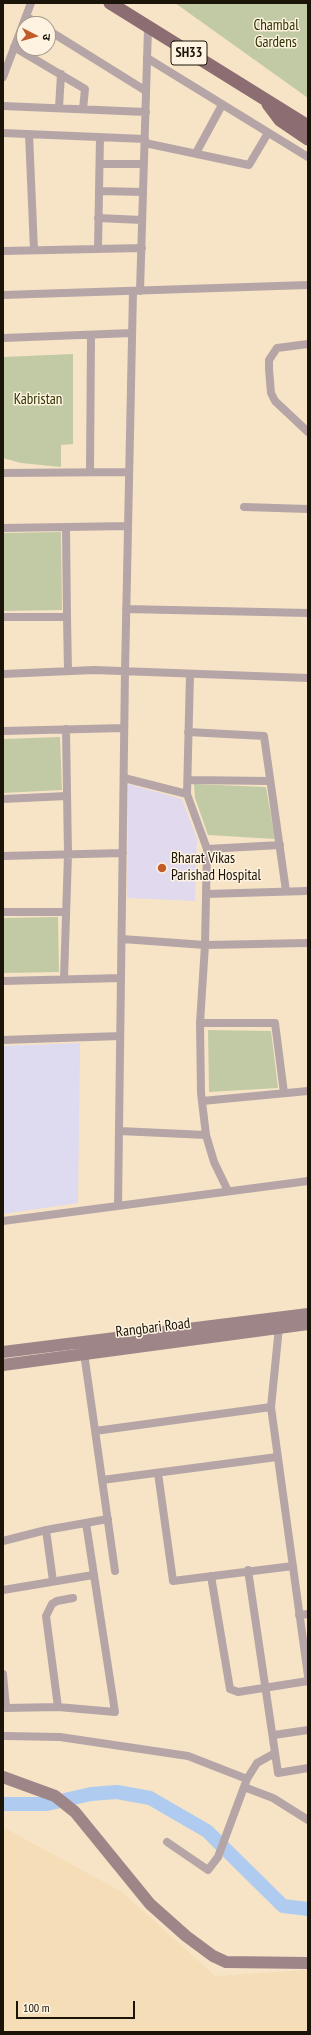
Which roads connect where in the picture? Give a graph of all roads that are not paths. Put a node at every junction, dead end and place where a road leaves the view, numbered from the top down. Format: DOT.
graph roads {
  1 [pos="31,3"];
  2 [pos="110,3"];
  3 [pos="26,16"];
  4 [pos="148,28"];
  5 [pos="56,35"];
  6 [pos="16,42"];
  7 [pos="14,47"];
  8 [pos="148,58"];
  9 [pos="5,65"];
  10 [pos="61,74"];
  11 [pos="3,77"];
  12 [pos="146,91"];
  13 [pos="267,102"];
  14 [pos="222,105"];
  15 [pos="3,106"];
  16 [pos="59,108"];
  17 [pos="84,109"];
  18 [pos="146,112"];
  19 [pos="308,126"];
  20 [pos="3,133"];
  21 [pos="268,133"];
  22 [pos="29,134"];
  23 [pos="100,137"];
  24 [pos="308,139"];
  25 [pos="145,141"];
  26 [pos="196,153"];
  27 [pos="308,157"];
  28 [pos="100,164"];
  29 [pos="144,164"];
  30 [pos="99,191"];
  31 [pos="143,192"];
  32 [pos="98,218"];
  33 [pos="142,220"];
  34 [pos="142,248"];
  35 [pos="98,249"];
  36 [pos="34,250"];
  37 [pos="3,251"];
  38 [pos="308,285"];
  39 [pos="136,291"];
  40 [pos="3,295"];
  41 [pos="132,333"];
  42 [pos="91,335"];
  43 [pos="3,338"];
  44 [pos="308,344"];
  45 [pos="308,432"];
  46 [pos="90,472"];
  47 [pos="129,472"];
  48 [pos="3,473"];
  49 [pos="244,507"];
  50 [pos="308,509"];
  51 [pos="128,526"];
  52 [pos="66,527"];
  53 [pos="3,528"];
  54 [pos="126,609"];
  55 [pos="308,613"];
  56 [pos="67,616"];
  57 [pos="3,617"];
  58 [pos="68,671"];
  59 [pos="125,671"];
  60 [pos="3,674"];
  61 [pos="190,674"];
  62 [pos="308,678"];
  63 [pos="124,728"];
  64 [pos="66,730"];
  65 [pos="3,731"];
  66 [pos="188,732"];
  67 [pos="124,778"];
  68 [pos="188,780"];
  69 [pos="270,781"];
  70 [pos="187,794"];
  71 [pos="67,796"];
  72 [pos="3,799"];
  73 [pos="280,845"];
  74 [pos="207,849"];
  75 [pos="123,853"];
  76 [pos="68,854"];
  77 [pos="3,856"];
  78 [pos="286,891"];
  79 [pos="306,891"];
  80 [pos="206,894"];
  81 [pos="3,912"];
  82 [pos="66,912"];
  83 [pos="122,939"];
  84 [pos="308,943"];
  85 [pos="205,945"];
  86 [pos="121,978"];
  87 [pos="64,979"];
  88 [pos="3,981"];
  89 [pos="200,1023"];
  90 [pos="120,1036"];
  91 [pos="3,1040"];
  92 [pos="308,1091"];
  93 [pos="284,1093"];
  94 [pos="202,1101"];
  95 [pos="119,1130"];
  96 [pos="206,1135"];
  97 [pos="308,1181"];
  98 [pos="228,1191"];
  99 [pos="118,1206"];
  100 [pos="3,1221"];
  101 [pos="308,1314"];
  102 [pos="308,1324"];
  103 [pos="279,1327"];
  104 [pos="3,1352"];
  105 [pos="84,1353"];
  106 [pos="3,1365"];
  107 [pos="271,1407"];
  108 [pos="95,1431"];
  109 [pos="277,1457"];
  110 [pos="158,1473"];
  111 [pos="102,1480"];
  112 [pos="108,1518"];
  113 [pos="86,1523"];
  114 [pos="46,1530"];
  115 [pos="3,1541"];
  116 [pos="293,1566"];
  117 [pos="248,1570"];
  118 [pos="115,1571"];
  119 [pos="93,1575"];
  120 [pos="211,1576"];
  121 [pos="53,1581"];
  122 [pos="3,1590"];
  123 [pos="73,1598"];
  124 [pos="304,1614"];
  125 [pos="3,1674"];
  126 [pos="308,1676"];
  127 [pos="308,1681"];
  128 [pos="266,1688"];
  129 [pos="58,1707"];
  130 [pos="308,1730"];
  131 [pos="274,1735"];
  132 [pos="6,1736"];
  133 [pos="275,1753"];
  134 [pos="308,1768"];
  135 [pos="3,1777"];
  136 [pos="245,1783"];
  137 [pos="308,1820"];
  138 [pos="167,1842"];
  139 [pos="308,1963"];
  1 -- 3 [label="street"];
  2 -- 4 [label="main road, SH33"];
  4 -- 8 [label="street"];
  4 -- 13 [label="main road, SH33"];
  5 -- 12 [label="street"];
  6 -- 7 [label="street"];
  7 -- 9 [label="street"];
  7 -- 10 [label="street"];
  8 -- 12 [label="street"];
  8 -- 14 [label="street"];
  9 -- 11 [label="street"];
  10 -- 16 [label="street"];
  10 -- 17 [label="street"];
  12 -- 18 [label="street"];
  13 -- 19 [label="main road, SH33"];
  13 -- 24 [label="main road, SH33"];
  14 -- 21 [label="street"];
  14 -- 26 [label="street"];
  15 -- 16 [label="street"];
  16 -- 17 [label="street"];
  17 -- 18 [label="street"];
  18 -- 25 [label="street"];
  20 -- 22 [label="street"];
  21 -- 26 [label="street"];
  21 -- 27 [label="street"];
  22 -- 23 [label="street"];
  22 -- 36 [label="street"];
  23 -- 25 [label="street"];
  23 -- 28 [label="street"];
  25 -- 26 [label="street"];
  25 -- 29 [label="street"];
  28 -- 29 [label="street"];
  28 -- 30 [label="street"];
  29 -- 31 [label="street"];
  30 -- 31 [label="street"];
  30 -- 32 [label="street"];
  31 -- 33 [label="street"];
  32 -- 33 [label="street"];
  32 -- 35 [label="street"];
  33 -- 34 [label="street"];
  34 -- 35 [label="street"];
  34 -- 39 [label="street"];
  35 -- 36 [label="street"];
  36 -- 37 [label="street"];
  38 -- 39 [label="street"];
  39 -- 40 [label="street"];
  39 -- 41 [label="street"];
  41 -- 42 [label="street"];
  41 -- 47 [label="street"];
  42 -- 43 [label="street"];
  42 -- 46 [label="street"];
  44 -- 45 [label="street"];
  46 -- 47 [label="street"];
  46 -- 48 [label="street"];
  47 -- 51 [label="street"];
  49 -- 50 [label="street"];
  51 -- 52 [label="street"];
  51 -- 54 [label="street"];
  52 -- 53 [label="street"];
  52 -- 56 [label="street"];
  54 -- 55 [label="street"];
  54 -- 59 [label="street"];
  56 -- 57 [label="street"];
  56 -- 58 [label="street"];
  58 -- 59 [label="street"];
  58 -- 60 [label="street"];
  59 -- 61 [label="street"];
  59 -- 63 [label="street"];
  61 -- 62 [label="street"];
  61 -- 66 [label="street"];
  63 -- 64 [label="street"];
  63 -- 67 [label="street"];
  64 -- 65 [label="street"];
  64 -- 71 [label="street"];
  66 -- 68 [label="street"];
  66 -- 69 [label="street"];
  67 -- 70 [label="street"];
  67 -- 75 [label="street"];
  68 -- 69 [label="street"];
  68 -- 70 [label="street"];
  69 -- 73 [label="street"];
  70 -- 74 [label="street"];
  71 -- 72 [label="street"];
  71 -- 76 [label="street"];
  73 -- 74 [label="street"];
  73 -- 78 [label="street"];
  74 -- 80 [label="street"];
  75 -- 76 [label="street"];
  75 -- 83 [label="street"];
  76 -- 77 [label="street"];
  76 -- 82 [label="street"];
  78 -- 79 [label="street"];
  78 -- 80 [label="street"];
  80 -- 85 [label="street"];
  81 -- 82 [label="street"];
  82 -- 87 [label="street"];
  83 -- 85 [label="street"];
  83 -- 86 [label="street"];
  84 -- 85 [label="street"];
  85 -- 89 [label="street"];
  86 -- 87 [label="street"];
  86 -- 90 [label="street"];
  87 -- 88 [label="street"];
  89 -- 93 [label="street"];
  89 -- 94 [label="street"];
  90 -- 91 [label="street"];
  90 -- 95 [label="street"];
  92 -- 93 [label="street"];
  93 -- 94 [label="street"];
  94 -- 96 [label="street"];
  95 -- 96 [label="street"];
  95 -- 99 [label="street"];
  96 -- 98 [label="street"];
  97 -- 98 [label="street"];
  98 -- 99 [label="street"];
  99 -- 100 [label="street"];
  101 -- 104 [label="street, Rangbari Road"];
  102 -- 103 [label="street, Rangbari Road"];
  103 -- 105 [label="street, Rangbari Road"];
  103 -- 107 [label="street"];
  105 -- 106 [label="street, Rangbari Road"];
  105 -- 108 [label="street"];
  107 -- 108 [label="street"];
  107 -- 109 [label="street"];
  108 -- 111 [label="street"];
  109 -- 110 [label="street"];
  109 -- 116 [label="street"];
  110 -- 111 [label="street"];
  110 -- 120 [label="street"];
  111 -- 112 [label="street"];
  112 -- 113 [label="street"];
  112 -- 118 [label="street"];
  113 -- 114 [label="street"];
  113 -- 119 [label="street"];
  114 -- 115 [label="street"];
  114 -- 121 [label="street"];
  116 -- 117 [label="street"];
  116 -- 124 [label="street"];
  117 -- 120 [label="street"];
  117 -- 128 [label="street"];
  119 -- 121 [label="street"];
  119 -- 129 [label="street"];
  120 -- 128 [label="street"];
  121 -- 122 [label="street"];
  123 -- 129 [label="street"];
  124 -- 126 [label="street"];
  125 -- 129 [label="street"];
  127 -- 128 [label="street"];
  128 -- 131 [label="street"];
  130 -- 131 [label="street"];
  131 -- 133 [label="street"];
  132 -- 136 [label="street"];
  133 -- 134 [label="street"];
  133 -- 136 [label="street"];
  135 -- 139 [label="street"];
  136 -- 137 [label="street"];
  136 -- 138 [label="street"];
}
